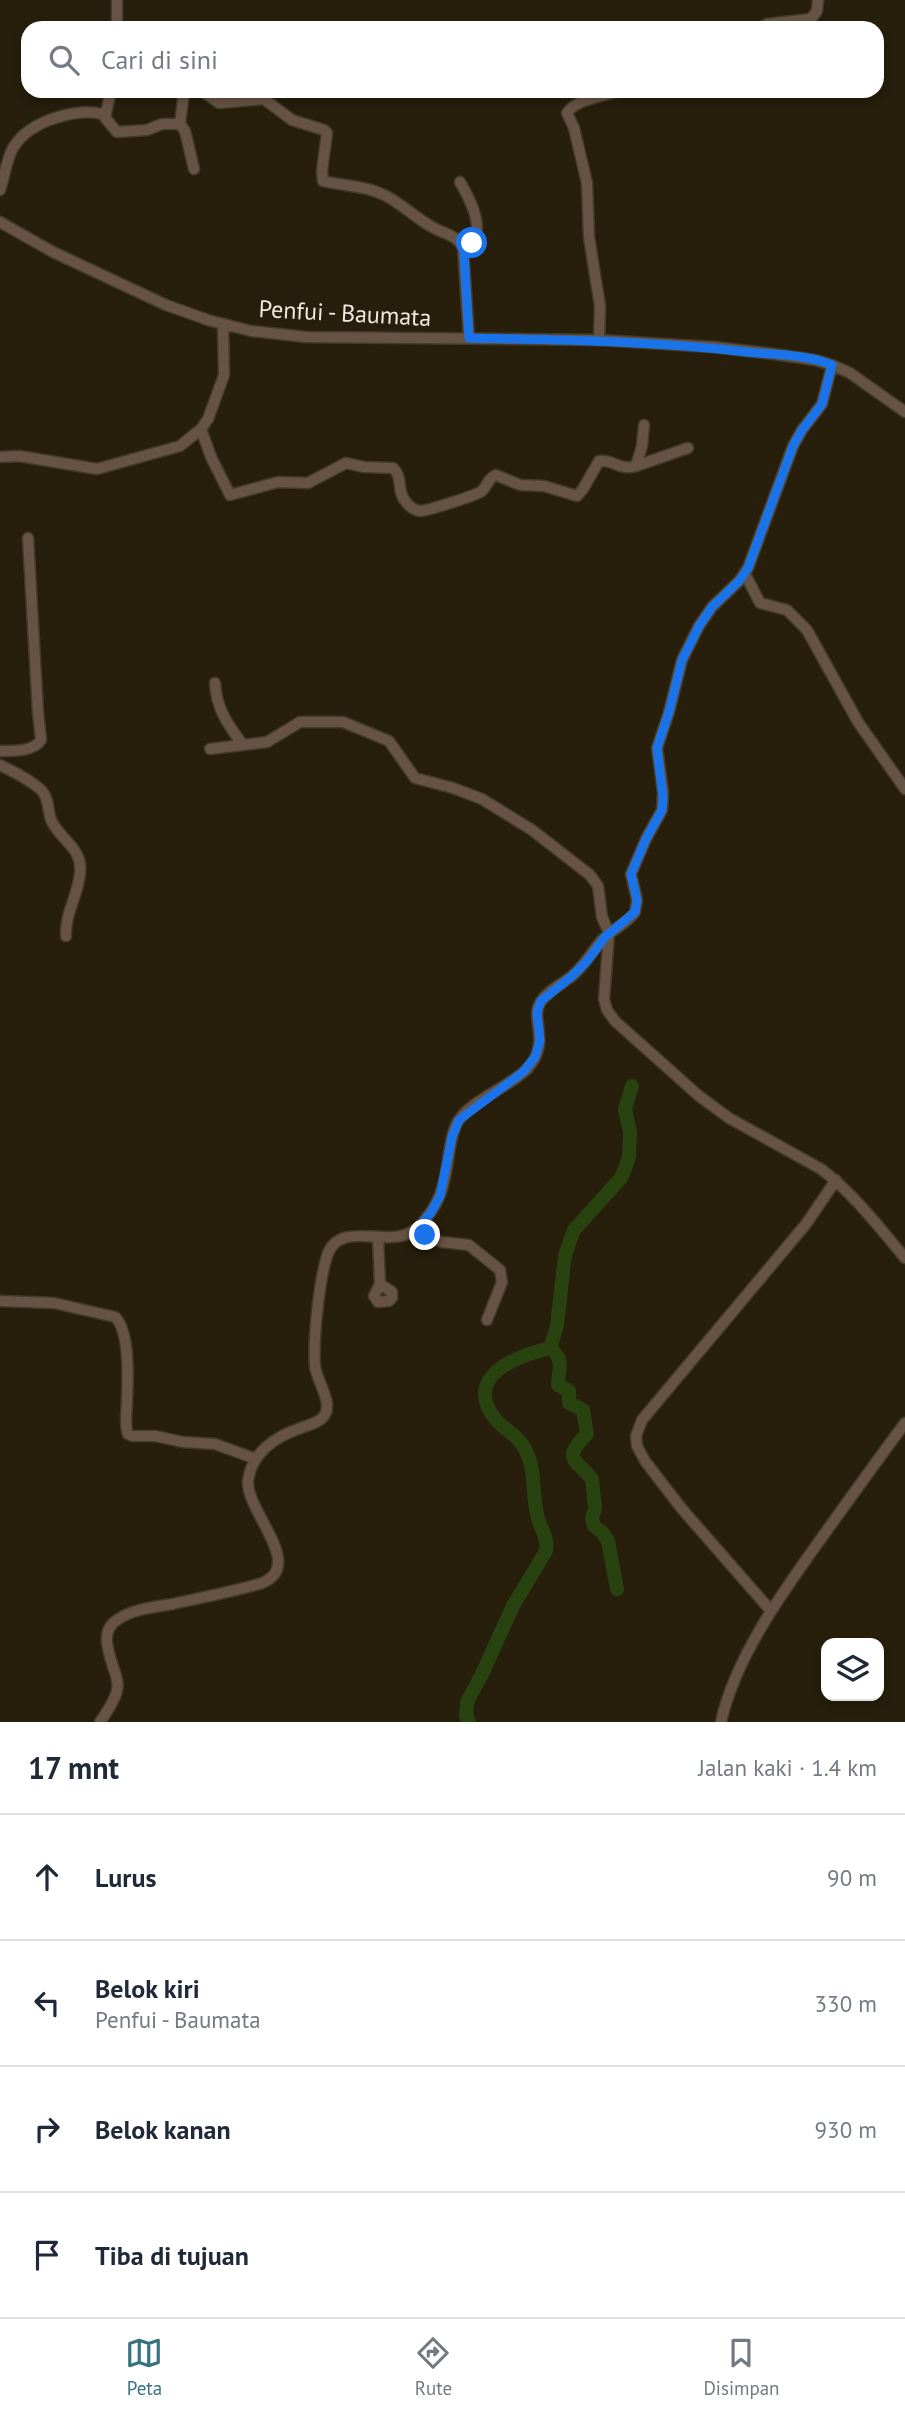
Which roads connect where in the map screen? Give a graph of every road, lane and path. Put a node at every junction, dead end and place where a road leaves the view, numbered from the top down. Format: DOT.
graph roads {
  1 [pos="117,0"];
  2 [pos="818,0"];
  3 [pos="117,21"];
  4 [pos="806,21"];
  5 [pos="109,98"];
  6 [pos="183,98"];
  7 [pos="212,98"];
  8 [pos="598,98"];
  9 [pos="105,117"];
  10 [pos="180,124"];
  11 [pos="194,169"];
  12 [pos="460,182"];
  13 [pos="0,190"];
  14 [pos="0,222"];
  15 [pos="464,253"];
  16 [pos="223,324"];
  17 [pos="469,338"];
  18 [pos="598,340"];
  19 [pos="832,365"];
  20 [pos="905,412"];
  21 [pos="644,425"];
  22 [pos="201,429"];
  23 [pos="688,448"];
  24 [pos="0,457"];
  25 [pos="636,466"];
  26 [pos="28,538"];
  27 [pos="745,574"];
  28 [pos="215,683"];
  29 [pos="243,745"];
  30 [pos="210,749"];
  31 [pos="0,751"];
  32 [pos="0,765"];
  33 [pos="905,789"];
  34 [pos="609,933"];
  35 [pos="66,936"];
  36 [pos="836,1180"];
  37 [pos="415,1230"];
  38 [pos="378,1238"];
  39 [pos="905,1258"];
  40 [pos="380,1284"];
  41 [pos="0,1301"];
  42 [pos="487,1320"];
  43 [pos="905,1423"];
  44 [pos="256,1460"];
  45 [pos="771,1611"];
  46 [pos="100,1722"];
  47 [pos="721,1722"];
  1 -- 3 [label="street"];
  2 -- 4 [label="street"];
  5 -- 9 [label="street"];
  6 -- 10 [label="street"];
  7 -- 15 [label="street"];
  8 -- 18 [label="street"];
  9 -- 10 [label="street"];
  9 -- 13 [label="street"];
  10 -- 11 [label="street"];
  12 -- 15 [label="street"];
  14 -- 16 [label="street, Penfui - Baumata"];
  15 -- 17 [label="street"];
  16 -- 17 [label="street, Penfui - Baumata"];
  16 -- 22 [label="street"];
  17 -- 18 [label="street, Penfui - Baumata"];
  18 -- 19 [label="street, Penfui - Baumata"];
  19 -- 20 [label="street, Penfui - Baumata"];
  19 -- 27 [label="street"];
  21 -- 25 [label="street"];
  22 -- 24 [label="street"];
  22 -- 25 [label="street"];
  23 -- 25 [label="street"];
  26 -- 31 [label="street"];
  27 -- 33 [label="street"];
  27 -- 34 [label="street"];
  28 -- 29 [label="street"];
  29 -- 30 [label="street"];
  29 -- 34 [label="street"];
  32 -- 35 [label="street"];
  34 -- 36 [label="street"];
  34 -- 37 [label="street"];
  36 -- 39 [label="street"];
  36 -- 45 [label="street"];
  37 -- 38 [label="street"];
  37 -- 42 [label="street"];
  38 -- 40 [label="street"];
  38 -- 44 [label="street"];
  41 -- 44 [label="street"];
  43 -- 45 [label="street"];
  44 -- 46 [label="street"];
  45 -- 47 [label="street"];
}
